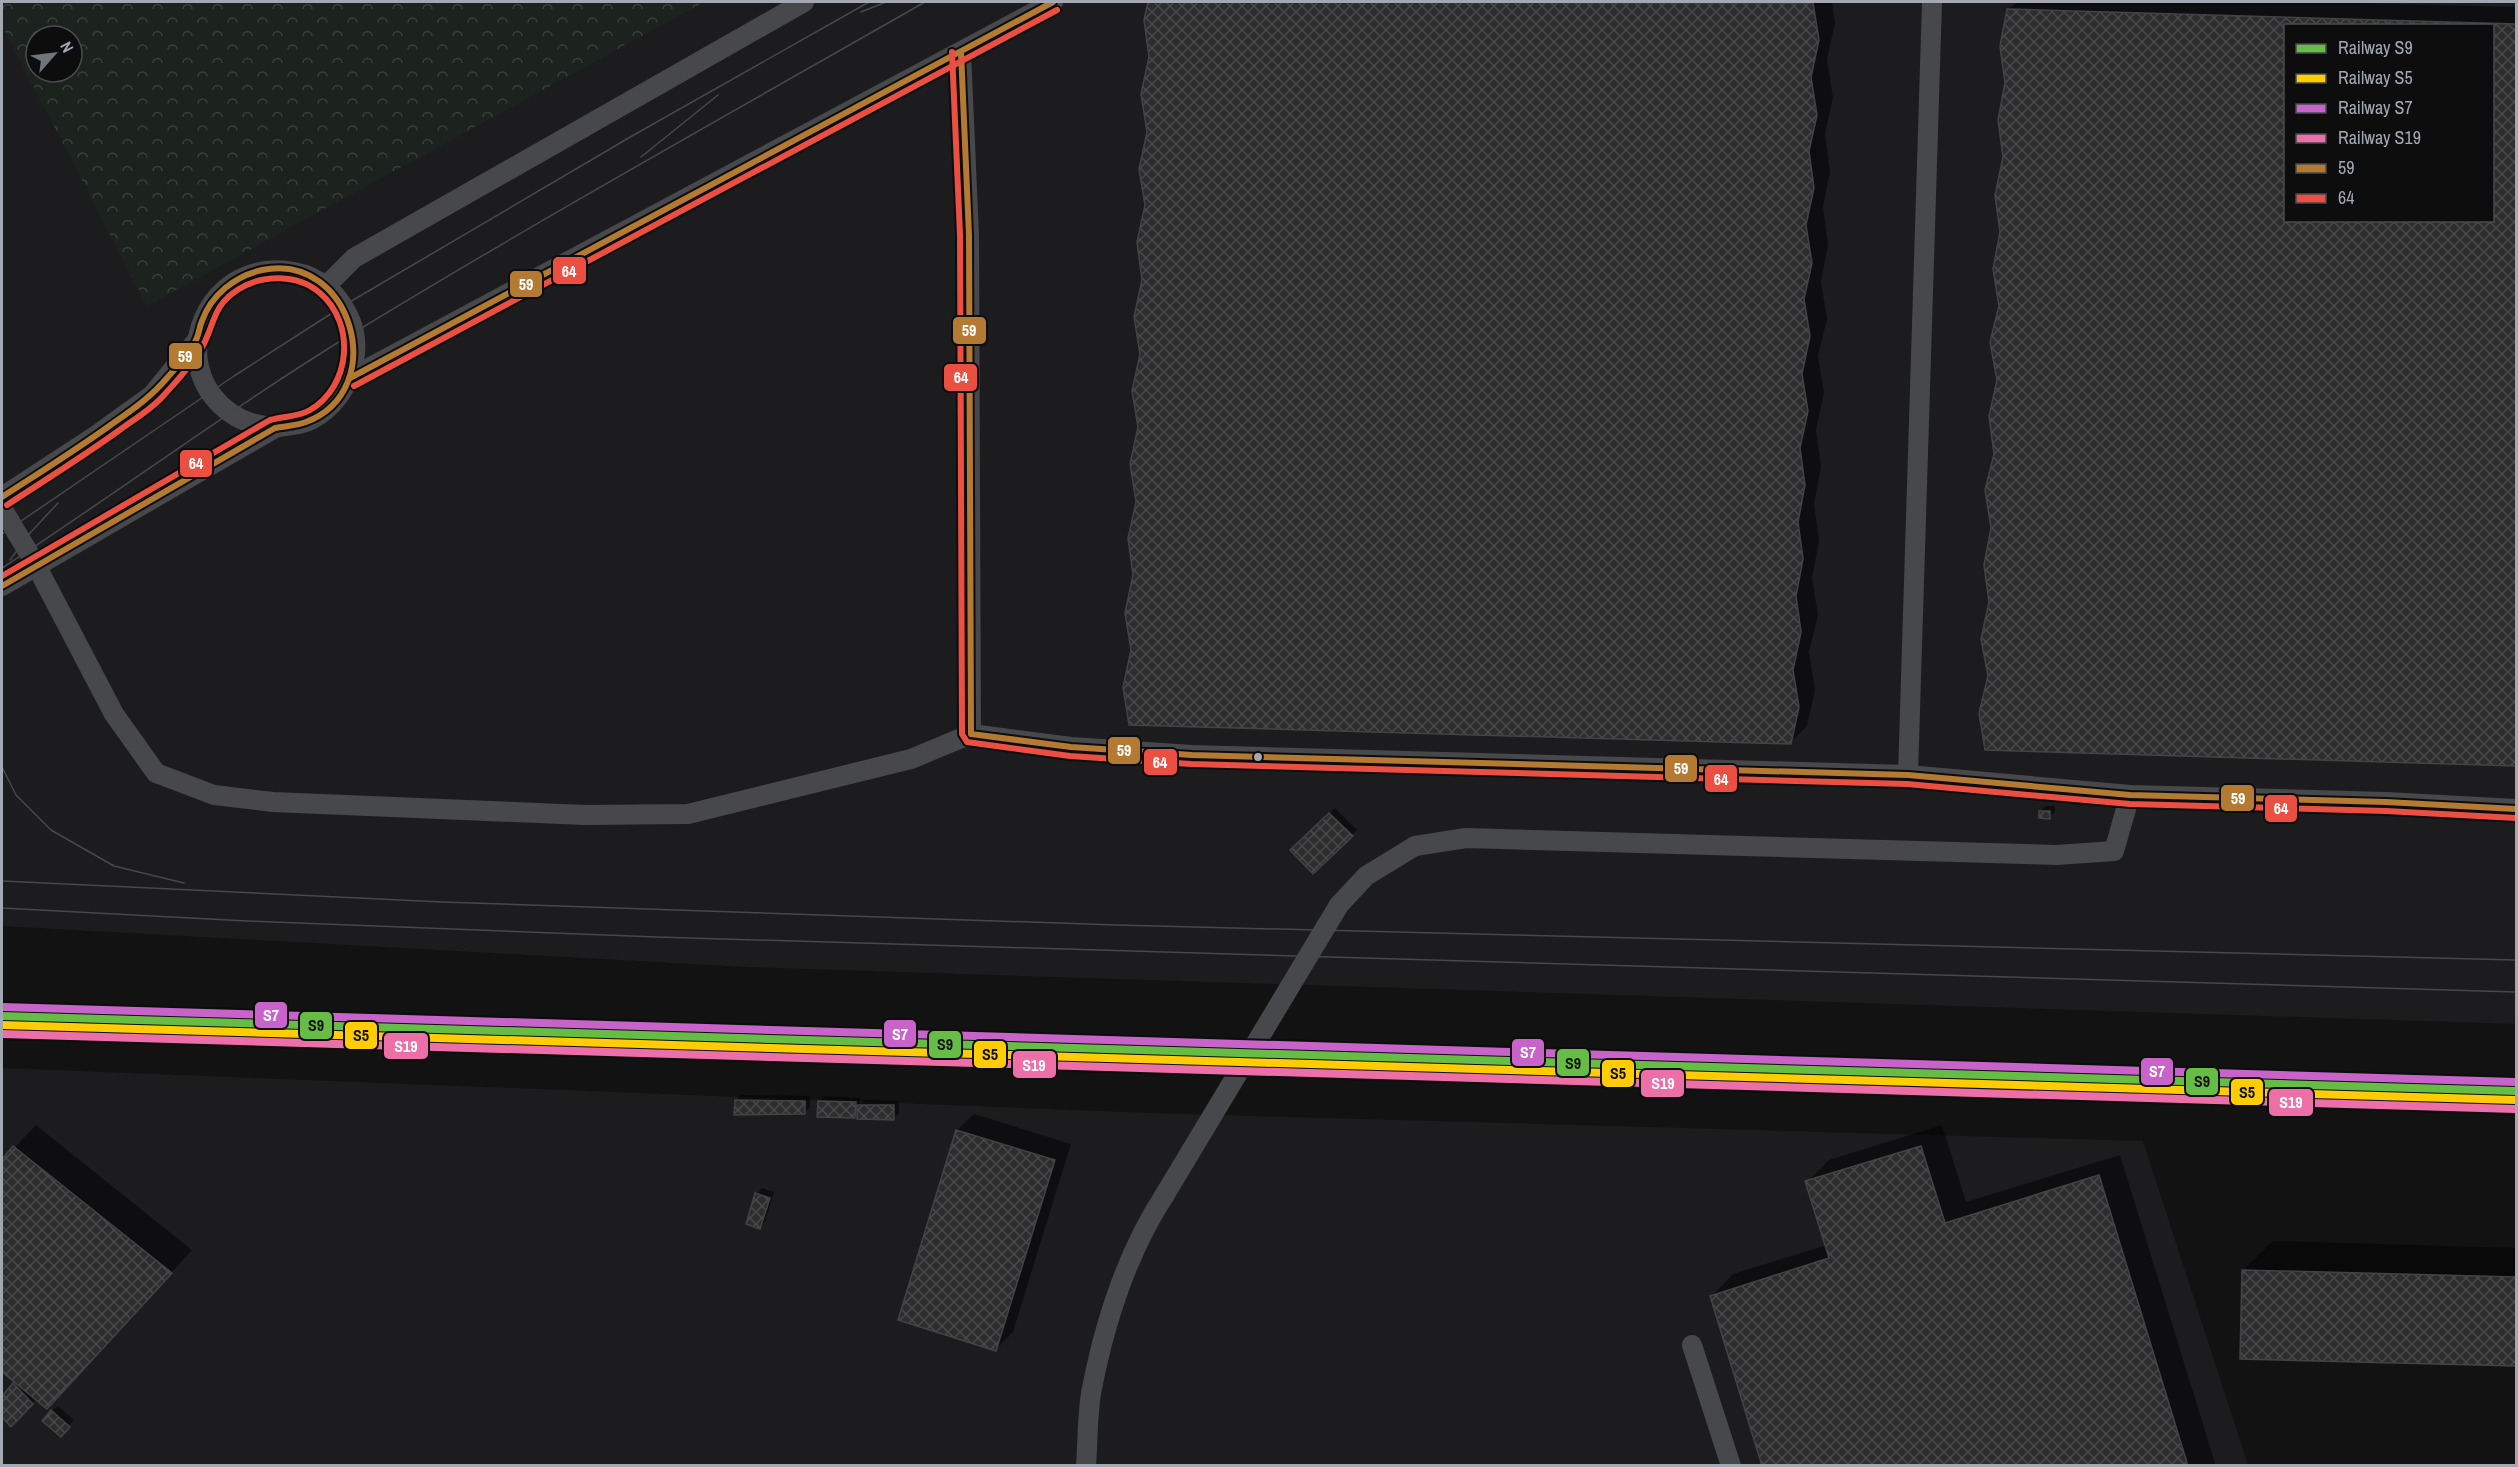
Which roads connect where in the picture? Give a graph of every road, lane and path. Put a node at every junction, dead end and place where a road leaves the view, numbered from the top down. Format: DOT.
graph roads {
  1 [pos="804,2"];
  2 [pos="1053,2"];
  3 [pos="1932,2"];
  4 [pos="961,52"];
  5 [pos="326,286"];
  6 [pos="197,340"];
  7 [pos="350,378"];
  8 [pos="274,428"];
  9 [pos="2,497"];
  10 [pos="2,508"];
  11 [pos="37,567"];
  12 [pos="2,586"];
  13 [pos="971,734"];
  14 [pos="1908,776"];
  15 [pos="2130,795"];
  16 [pos="2517,808"];
  17 [pos="1692,1345"];
  18 [pos="1086,1466"];
  19 [pos="1731,1466"];
  1 -- 5 [label="lane"];
  2 -- 4 [label="lane"];
  3 -- 14 [label="lane"];
  4 -- 7 [label="lane"];
  4 -- 13 [label="lane"];
  5 -- 6 [label="lane"];
  5 -- 7 [label="lane"];
  6 -- 8 [label="lane"];
  6 -- 9 [label="lane"];
  7 -- 8 [label="lane"];
  8 -- 11 [label="lane"];
  10 -- 11 [label="lane"];
  11 -- 12 [label="lane"];
  11 -- 13 [label="lane"];
  13 -- 14 [label="lane"];
  14 -- 15 [label="lane"];
  15 -- 16 [label="lane"];
  15 -- 18 [label="lane, bridge"];
  17 -- 19 [label="lane"];
}
